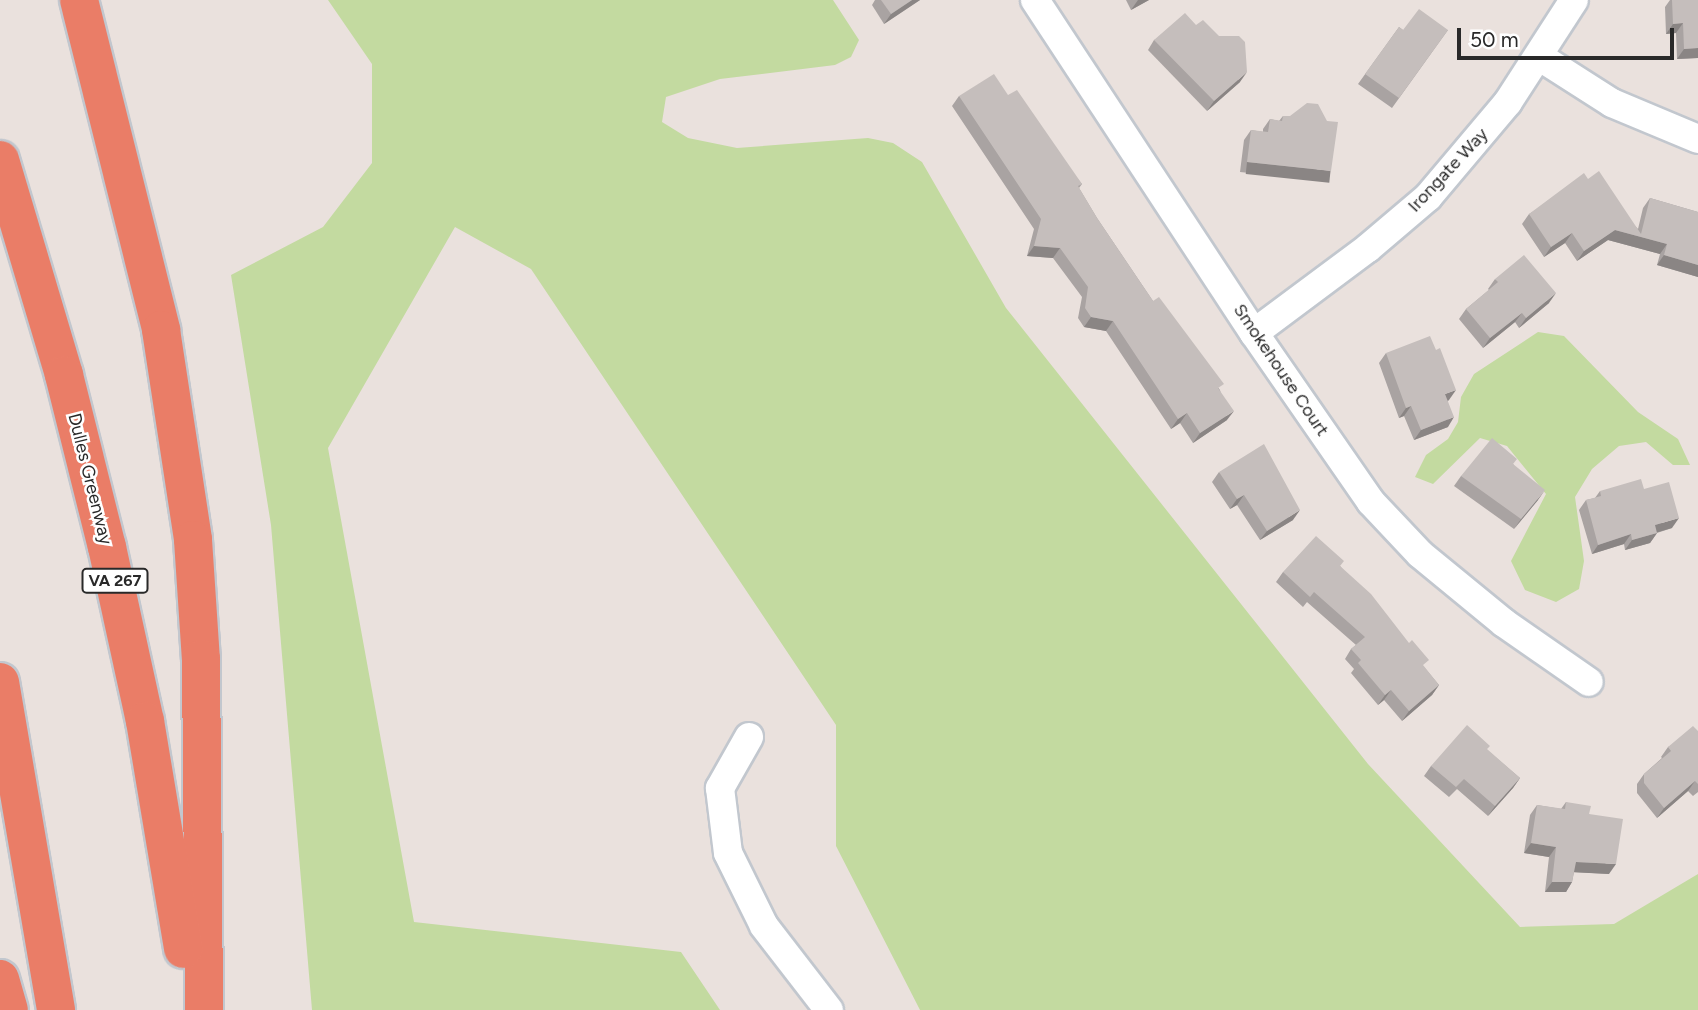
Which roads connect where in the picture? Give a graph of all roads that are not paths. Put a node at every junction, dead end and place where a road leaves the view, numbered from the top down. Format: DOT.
graph roads {
  1 [pos="79,0"];
  2 [pos="1035,0"];
  3 [pos="1574,0"];
  4 [pos="1540,57"];
  5 [pos="1698,139"];
  6 [pos="0,160"];
  7 [pos="1254,333"];
  8 [pos="0,682"];
  9 [pos="1589,682"];
  10 [pos="749,737"];
  11 [pos="0,979"];
  12 [pos="9,1010"];
  13 [pos="56,1010"];
  14 [pos="192,1010"];
  15 [pos="204,1010"];
  16 [pos="829,1010"];
  1 -- 15 [label="highway"];
  2 -- 7 [label="street, Smokehouse Court"];
  3 -- 4 [label="street, Irongate Way"];
  4 -- 5 [label="street"];
  4 -- 7 [label="street, Irongate Way"];
  6 -- 14 [label="highway, Dulles Greenway / VA 267"];
  7 -- 9 [label="street, Smokehouse Court"];
  8 -- 13 [label="highway"];
  10 -- 16 [label="street"];
  11 -- 12 [label="highway"];
}
